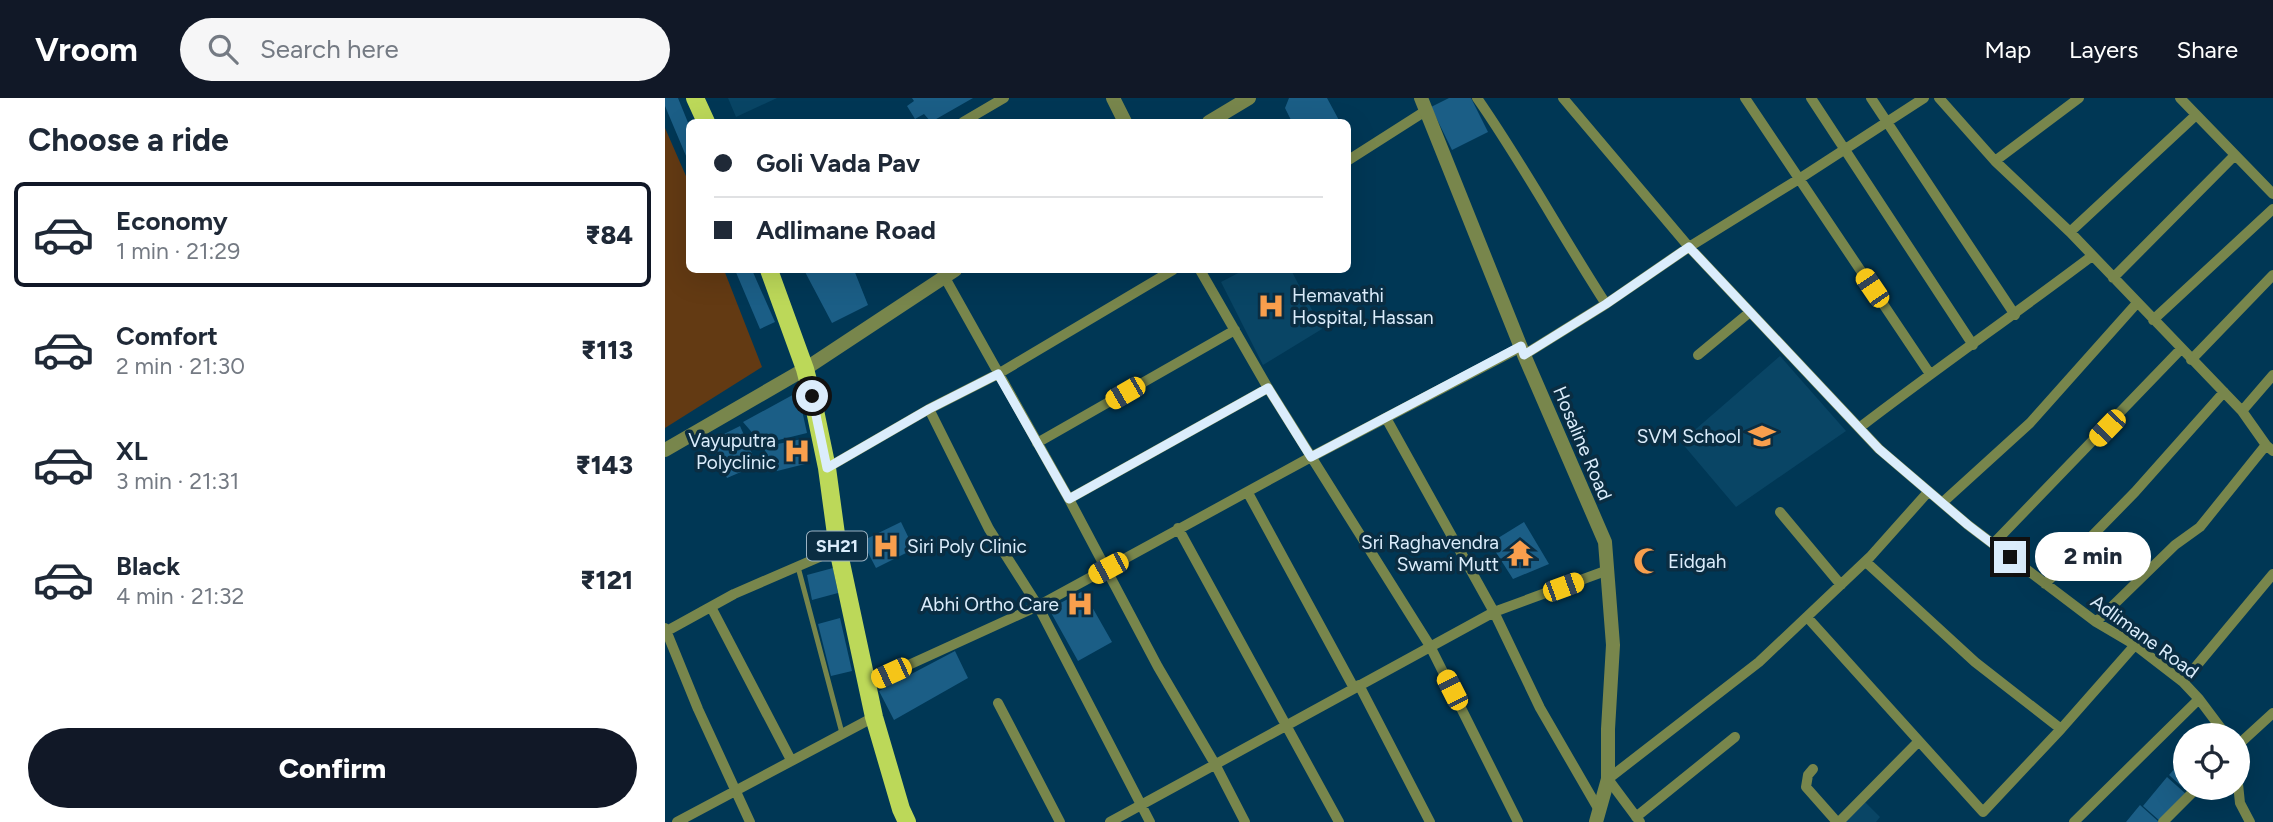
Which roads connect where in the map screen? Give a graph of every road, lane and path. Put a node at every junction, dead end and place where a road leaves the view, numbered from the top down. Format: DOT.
graph roads {
  1 [pos="695,98"];
  2 [pos="1004,98"];
  3 [pos="1113,98"];
  4 [pos="1249,98"];
  5 [pos="1476,98"];
  6 [pos="1563,98"];
  7 [pos="1745,98"];
  8 [pos="1811,98"];
  9 [pos="1871,98"];
  10 [pos="1924,98"];
  11 [pos="1955,98"];
  12 [pos="2079,98"];
  13 [pos="2180,98"];
  14 [pos="1425,102"];
  15 [pos="1942,102"];
  16 [pos="2196,115"];
  17 [pos="705,119"];
  18 [pos="968,119"];
  19 [pos="1124,119"];
  20 [pos="1214,119"];
  21 [pos="1887,122"];
  22 [pos="1844,149"];
  23 [pos="2235,155"];
  24 [pos="1351,157"];
  25 [pos="1995,161"];
  26 [pos="1799,179"];
  27 [pos="2273,194"];
  28 [pos="2273,209"];
  29 [pos="2070,232"];
  30 [pos="1689,247"];
  31 [pos="2092,256"];
  32 [pos="770,273"];
  33 [pos="949,273"];
  34 [pos="950,273"];
  35 [pos="1168,273"];
  36 [pos="1203,273"];
  37 [pos="2273,275"];
  38 [pos="2113,278"];
  39 [pos="2137,303"];
  40 [pos="1606,304"];
  41 [pos="1750,312"];
  42 [pos="2015,315"];
  43 [pos="2153,320"];
  44 [pos="1235,330"];
  45 [pos="1973,345"];
  46 [pos="2181,349"];
  47 [pos="1522,351"];
  48 [pos="1698,355"];
  49 [pos="2191,360"];
  50 [pos="805,369"];
  51 [pos="998,374"];
  52 [pos="1930,374"];
  53 [pos="2273,375"];
  54 [pos="1268,388"];
  55 [pos="2224,393"];
  56 [pos="929,409"];
  57 [pos="2242,411"];
  58 [pos="1386,418"];
  59 [pos="1859,428"];
  60 [pos="1038,443"];
  61 [pos="2269,448"];
  62 [pos="665,450"];
  63 [pos="1311,457"];
  64 [pos="827,468"];
  65 [pos="1928,492"];
  66 [pos="1248,493"];
  67 [pos="1069,499"];
  68 [pos="1942,503"];
  69 [pos="1780,512"];
  70 [pos="1178,528"];
  71 [pos="1993,544"];
  72 [pos="838,549"];
  73 [pos="1866,562"];
  74 [pos="798,566"];
  75 [pos="1108,568"];
  76 [pos="1608,570"];
  77 [pos="2273,574"];
  78 [pos="1841,584"];
  79 [pos="2045,584"];
  80 [pos="1038,606"];
  81 [pos="711,607"];
  82 [pos="1494,612"];
  83 [pos="1807,617"];
  84 [pos="2096,622"];
  85 [pos="665,631"];
  86 [pos="2134,645"];
  87 [pos="1430,646"];
  88 [pos="2183,682"];
  89 [pos="867,684"];
  90 [pos="1357,687"];
  91 [pos="2199,699"];
  92 [pos="998,703"];
  93 [pos="2273,713"];
  94 [pos="874,717"];
  95 [pos="2217,723"];
  96 [pos="1286,725"];
  97 [pos="2061,729"];
  98 [pos="842,733"];
  99 [pos="2250,734"];
  100 [pos="1735,737"];
  101 [pos="1918,742"];
  102 [pos="791,760"];
  103 [pos="1215,764"];
  104 [pos="1813,769"];
  105 [pos="1608,779"];
  106 [pos="736,790"];
  107 [pos="2185,800"];
  108 [pos="2240,800"];
  109 [pos="1140,805"];
  110 [pos="1983,812"];
  111 [pos="1597,816"];
  112 [pos="1638,819"];
  113 [pos="677,822"];
  114 [pos="750,822"];
  115 [pos="907,822"];
  116 [pos="1060,822"];
  117 [pos="1109,822"];
  118 [pos="1150,822"];
  119 [pos="1245,822"];
  120 [pos="1339,822"];
  121 [pos="1430,822"];
  122 [pos="1518,822"];
  123 [pos="1838,822"];
  124 [pos="1974,822"];
  125 [pos="2074,822"];
  126 [pos="2164,822"];
  127 [pos="2250,822"];
  1 -- 17 [label="main road"];
  2 -- 18 [label="street"];
  3 -- 19 [label="street"];
  4 -- 20 [label="street"];
  5 -- 40 [label="street"];
  6 -- 30 [label="street, Adlimane Road"];
  7 -- 26 [label="street"];
  8 -- 22 [label="street"];
  9 -- 21 [label="street"];
  10 -- 21 [label="street"];
  11 -- 15 [label="street"];
  12 -- 25 [label="street"];
  13 -- 16 [label="street"];
  14 -- 24 [label="street"];
  14 -- 47 [label="street, Hosaline Road"];
  15 -- 25 [label="street"];
  16 -- 23 [label="street"];
  16 -- 29 [label="street"];
  21 -- 22 [label="street"];
  21 -- 42 [label="street"];
  22 -- 26 [label="street"];
  22 -- 45 [label="street"];
  23 -- 27 [label="street"];
  23 -- 38 [label="street"];
  25 -- 29 [label="street"];
  26 -- 30 [label="street"];
  26 -- 52 [label="street"];
  28 -- 43 [label="street"];
  29 -- 31 [label="street"];
  30 -- 40 [label="street"];
  30 -- 41 [label="street, Adlimane Road"];
  31 -- 38 [label="street"];
  31 -- 42 [label="street"];
  32 -- 50 [label="main road, SH21"];
  33 -- 50 [label="street"];
  34 -- 51 [label="street"];
  35 -- 51 [label="street"];
  36 -- 44 [label="street"];
  37 -- 49 [label="street"];
  38 -- 39 [label="street"];
  39 -- 43 [label="street"];
  39 -- 68 [label="street"];
  40 -- 47 [label="street"];
  41 -- 48 [label="street"];
  41 -- 59 [label="street, Adlimane Road"];
  42 -- 45 [label="street"];
  43 -- 46 [label="street"];
  44 -- 54 [label="street"];
  44 -- 60 [label="street"];
  45 -- 52 [label="street"];
  46 -- 49 [label="street"];
  46 -- 71 [label="street"];
  47 -- 58 [label="street"];
  47 -- 76 [label="street, Hosaline Road"];
  49 -- 55 [label="street"];
  50 -- 62 [label="street"];
  50 -- 64 [label="main road, SH21"];
  51 -- 56 [label="street"];
  51 -- 60 [label="street"];
  52 -- 59 [label="street"];
  53 -- 57 [label="street"];
  54 -- 63 [label="street"];
  54 -- 67 [label="street"];
  55 -- 57 [label="street"];
  55 -- 79 [label="street"];
  56 -- 64 [label="street"];
  56 -- 80 [label="street"];
  57 -- 61 [label="street"];
  58 -- 63 [label="street"];
  58 -- 82 [label="street"];
  59 -- 65 [label="street, Adlimane Road"];
  60 -- 67 [label="street"];
  61 -- 84 [label="street"];
  63 -- 66 [label="street"];
  63 -- 87 [label="street"];
  64 -- 72 [label="main road, SH21"];
  65 -- 68 [label="street, Adlimane Road"];
  65 -- 73 [label="street"];
  66 -- 70 [label="street"];
  66 -- 90 [label="street"];
  67 -- 75 [label="street"];
  68 -- 71 [label="street, Adlimane Road"];
  69 -- 78 [label="street"];
  70 -- 75 [label="street"];
  70 -- 96 [label="street"];
  71 -- 79 [label="street, Adlimane Road"];
  72 -- 74 [label="street"];
  72 -- 89 [label="main road, SH21"];
  73 -- 78 [label="street"];
  73 -- 97 [label="street"];
  74 -- 81 [label="street"];
  74 -- 98 [label="lane"];
  75 -- 80 [label="street"];
  75 -- 103 [label="street"];
  76 -- 82 [label="street"];
  76 -- 105 [label="street, Hosaline Road"];
  77 -- 88 [label="street"];
  78 -- 83 [label="street"];
  79 -- 84 [label="street, Adlimane Road"];
  80 -- 89 [label="street"];
  80 -- 109 [label="street"];
  81 -- 85 [label="street"];
  81 -- 102 [label="street"];
  82 -- 87 [label="street"];
  82 -- 111 [label="street"];
  83 -- 101 [label="street"];
  83 -- 105 [label="street"];
  84 -- 86 [label="street, Adlimane Road"];
  85 -- 106 [label="street"];
  86 -- 88 [label="street, Adlimane Road"];
  86 -- 97 [label="street"];
  87 -- 90 [label="street"];
  87 -- 122 [label="street"];
  88 -- 91 [label="street, Adlimane Road"];
  89 -- 94 [label="main road, SH21"];
  90 -- 96 [label="street"];
  90 -- 121 [label="street"];
  91 -- 95 [label="street, Adlimane Road"];
  91 -- 125 [label="street"];
  92 -- 116 [label="street"];
  93 -- 99 [label="street"];
  94 -- 98 [label="street"];
  94 -- 115 [label="main road, SH21"];
  96 -- 103 [label="street"];
  96 -- 120 [label="street"];
  97 -- 110 [label="street"];
  98 -- 102 [label="street"];
  100 -- 112 [label="street"];
  101 -- 110 [label="street"];
  101 -- 123 [label="street"];
  102 -- 106 [label="street"];
  103 -- 109 [label="street"];
  103 -- 119 [label="street"];
  104 -- 123 [label="street"];
  105 -- 111 [label="street, Hosaline Road"];
  105 -- 112 [label="street"];
  106 -- 113 [label="street"];
  106 -- 114 [label="street"];
  107 -- 126 [label="street"];
  108 -- 127 [label="street"];
  109 -- 117 [label="street"];
  109 -- 118 [label="street"];
  110 -- 124 [label="street"];
}
